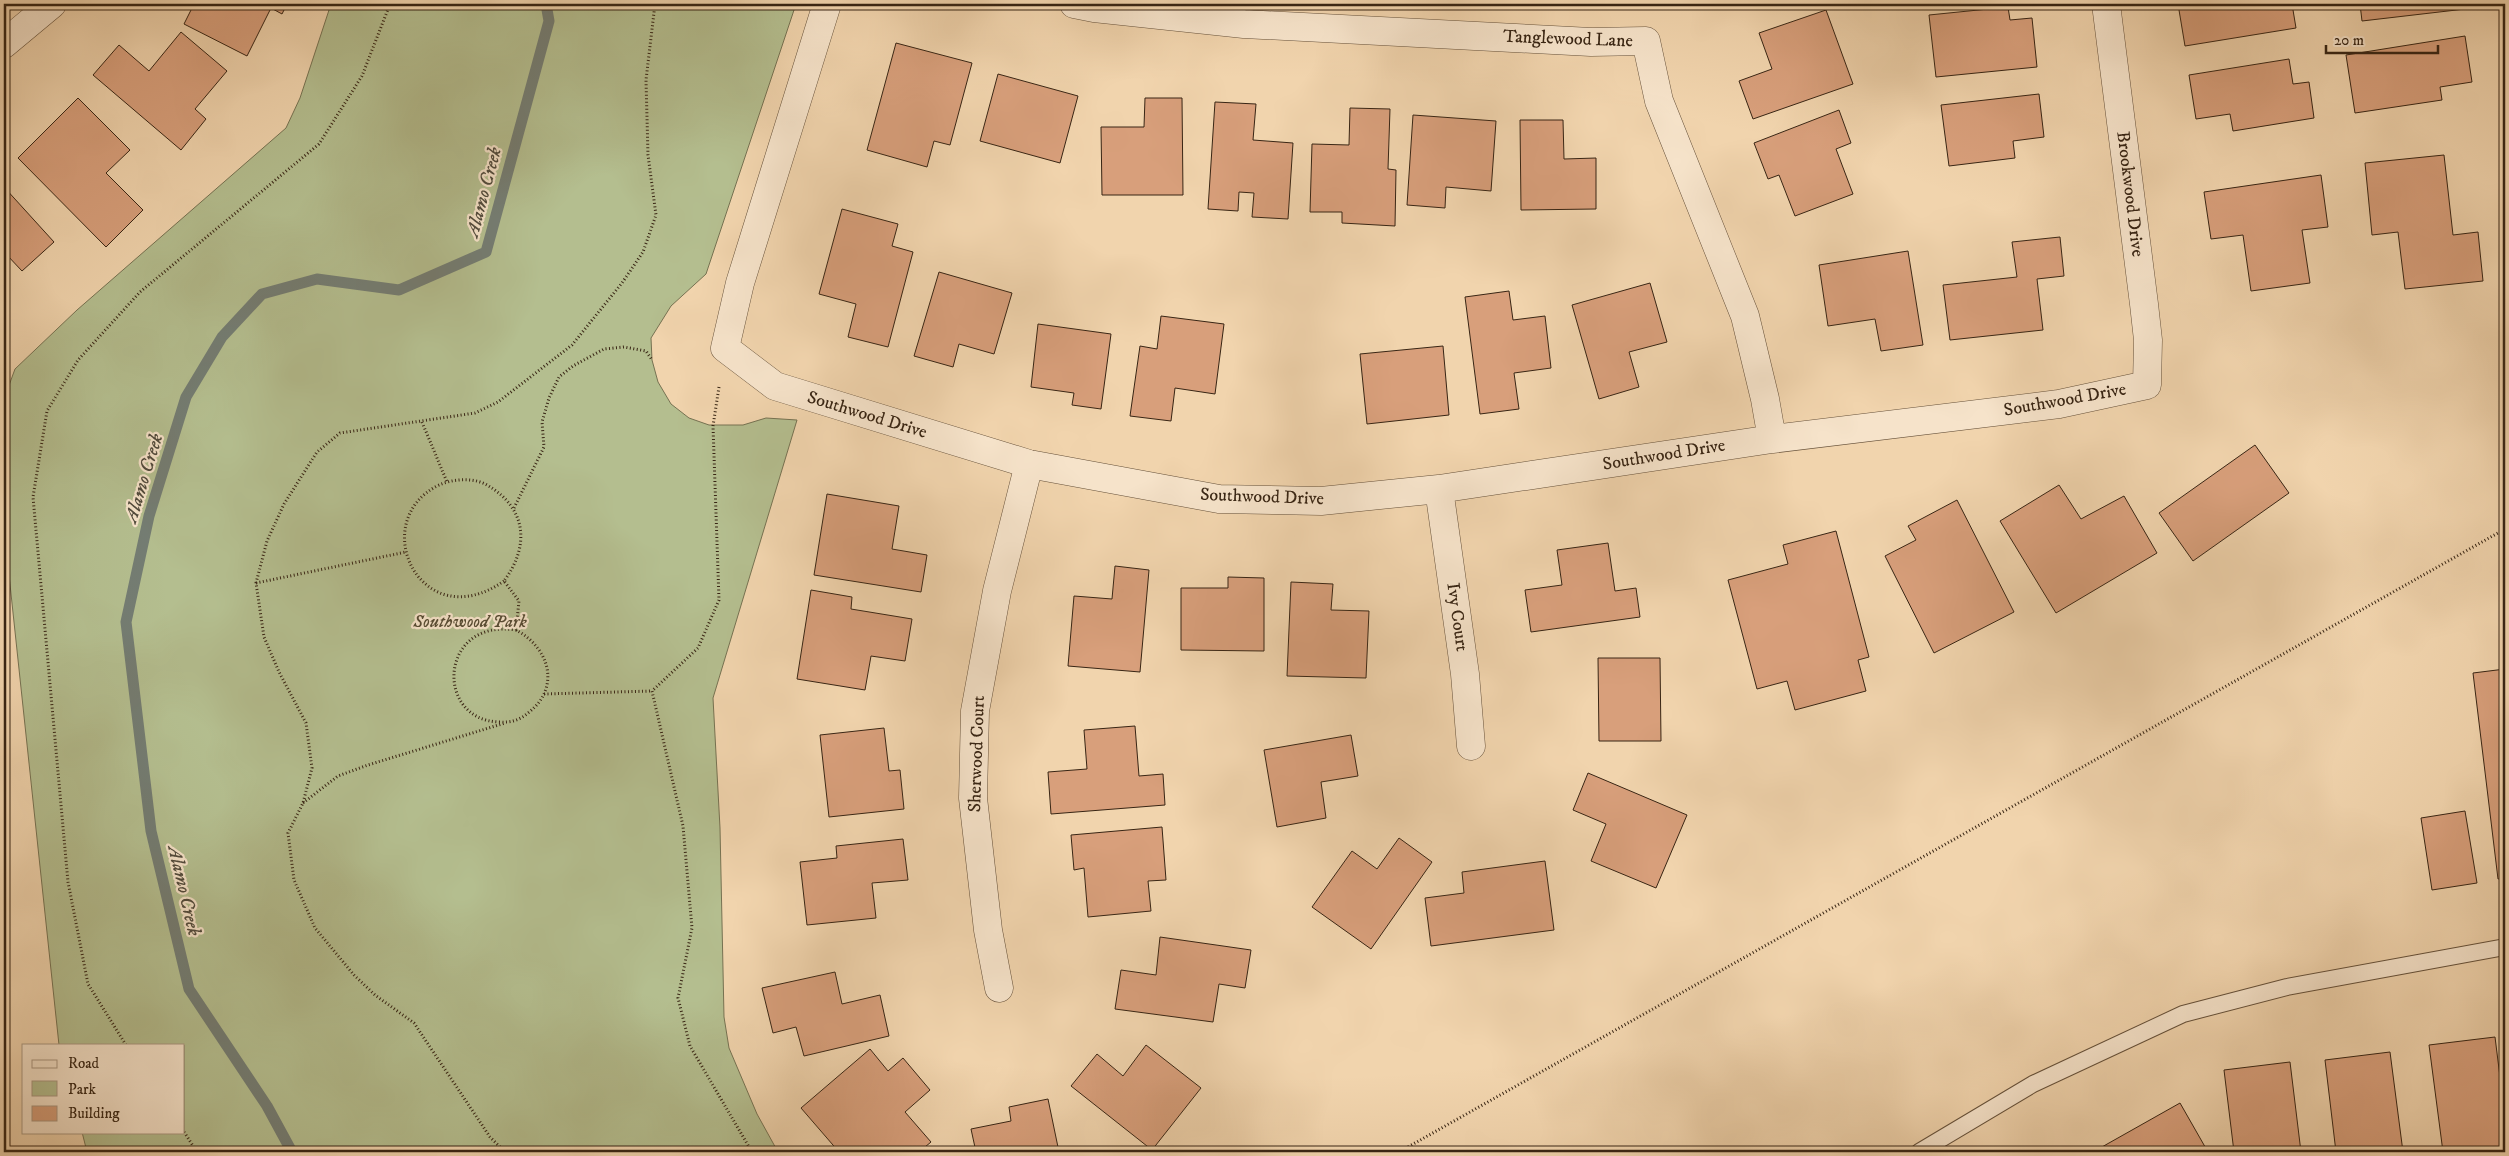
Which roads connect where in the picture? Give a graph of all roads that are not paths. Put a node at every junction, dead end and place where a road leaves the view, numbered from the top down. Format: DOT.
graph roads {
  1 [pos="52,4"];
  2 [pos="827,4"];
  3 [pos="1074,4"];
  4 [pos="2106,4"];
  5 [pos="4,44"];
  6 [pos="2147,385"];
  7 [pos="1772,439"];
  8 [pos="1030,464"];
  9 [pos="1439,489"];
  10 [pos="1471,746"];
  11 [pos="2505,947"];
  12 [pos="999,988"];
  13 [pos="1919,1152"];
  1 -- 5 [label="street"];
  2 -- 8 [label="street, Southwood Drive"];
  3 -- 7 [label="street, Tanglewood Lane"];
  4 -- 6 [label="street, Brookwood Drive"];
  6 -- 7 [label="street, Southwood Drive"];
  7 -- 9 [label="street, Southwood Drive"];
  8 -- 9 [label="street, Southwood Drive"];
  8 -- 12 [label="street, Sherwood Court"];
  9 -- 10 [label="street, Ivy Court"];
  11 -- 13 [label="lane"];
}
